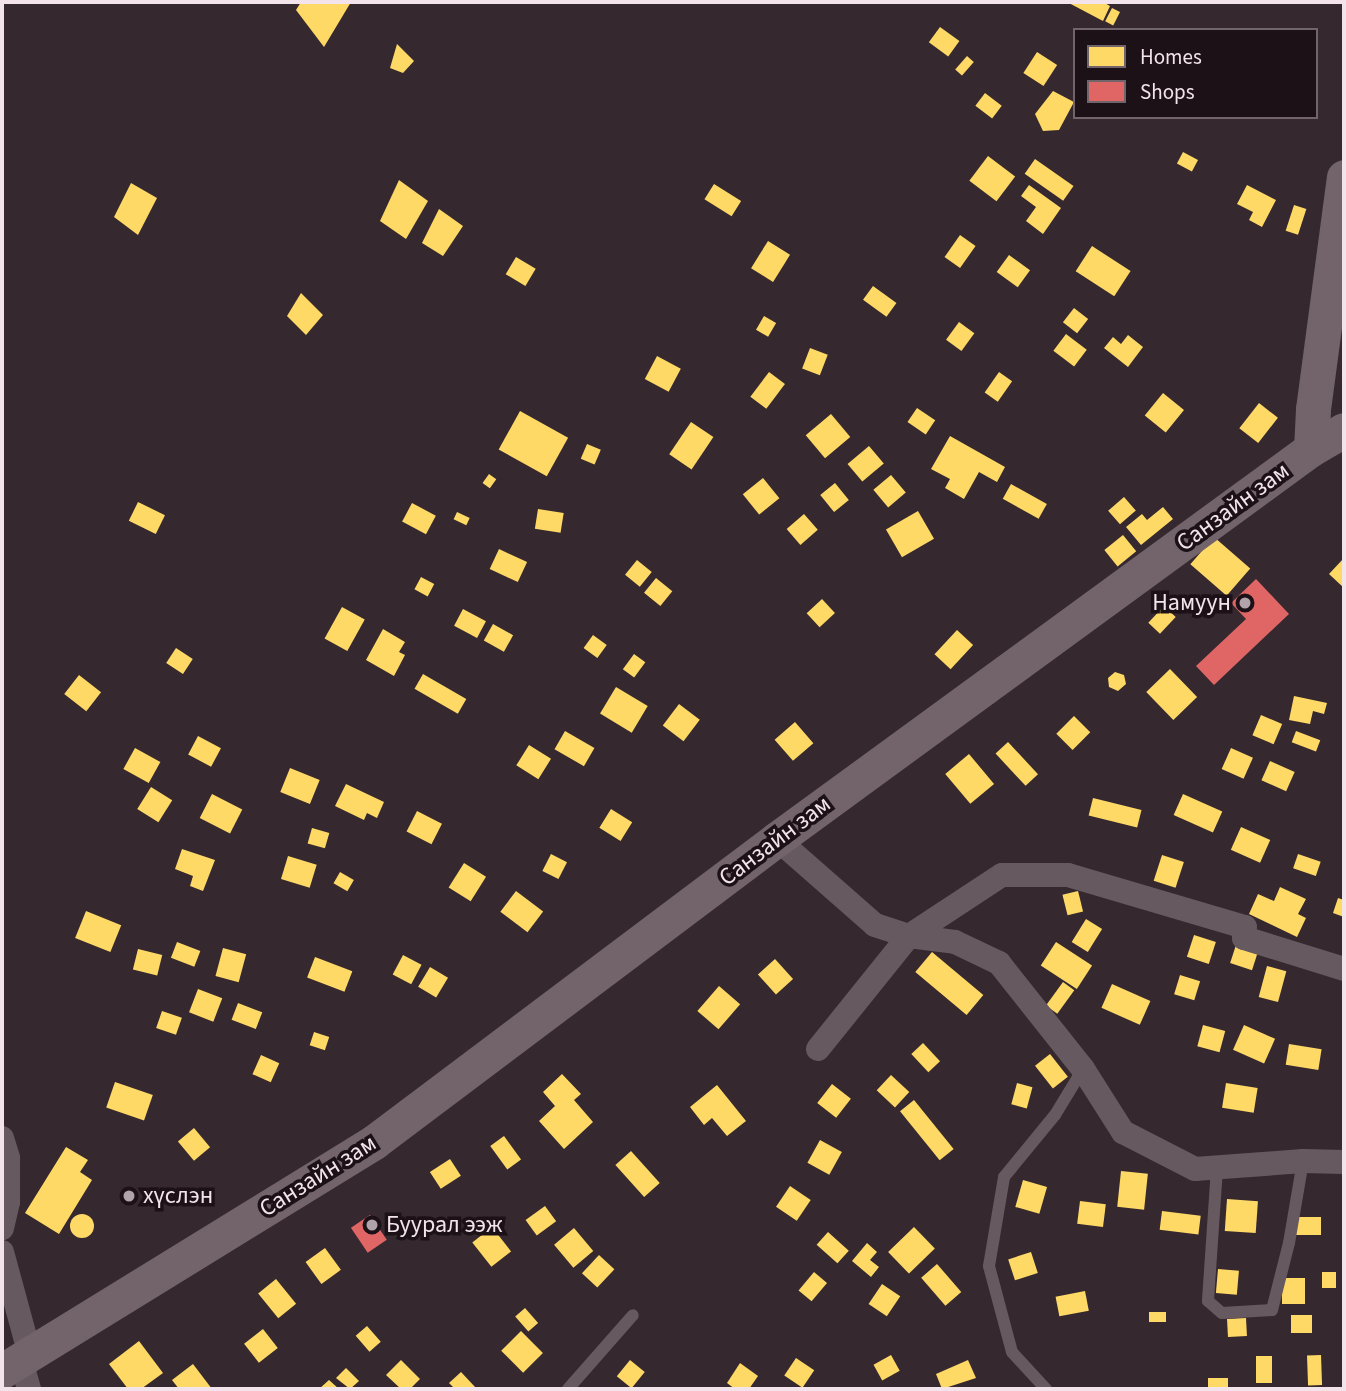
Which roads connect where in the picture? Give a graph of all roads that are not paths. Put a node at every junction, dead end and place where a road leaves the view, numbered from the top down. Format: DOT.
graph roads {
  1 [pos="1344,177"];
  2 [pos="1344,430"];
  3 [pos="1311,449"];
  4 [pos="777,839"];
  5 [pos="909,936"];
  6 [pos="1344,969"];
  7 [pos="818,1049"];
  8 [pos="1083,1069"];
  9 [pos="2,1138"];
  10 [pos="1303,1161"];
  11 [pos="1344,1162"];
  12 [pos="1217,1168"];
  13 [pos="2,1228"];
  14 [pos="2,1252"];
  15 [pos="633,1315"];
  16 [pos="21,1369"];
  17 [pos="568,1389"];
  18 [pos="1046,1389"];
  1 -- 3 [label="main road, Санзайн зам"];
  2 -- 3 [label="main road"];
  3 -- 4 [label="main road, Санзайн зам"];
  4 -- 5 [label="street"];
  4 -- 16 [label="main road, Санзайн зам"];
  5 -- 6 [label="street"];
  5 -- 7 [label="street"];
  5 -- 8 [label="street"];
  8 -- 12 [label="street"];
  8 -- 18 [label="lane"];
  9 -- 13 [label="street"];
  10 -- 11 [label="street"];
  10 -- 12 [label="street"];
  10 -- 12 [label="lane"];
  14 -- 16 [label="street"];
  15 -- 17 [label="lane"];
}
